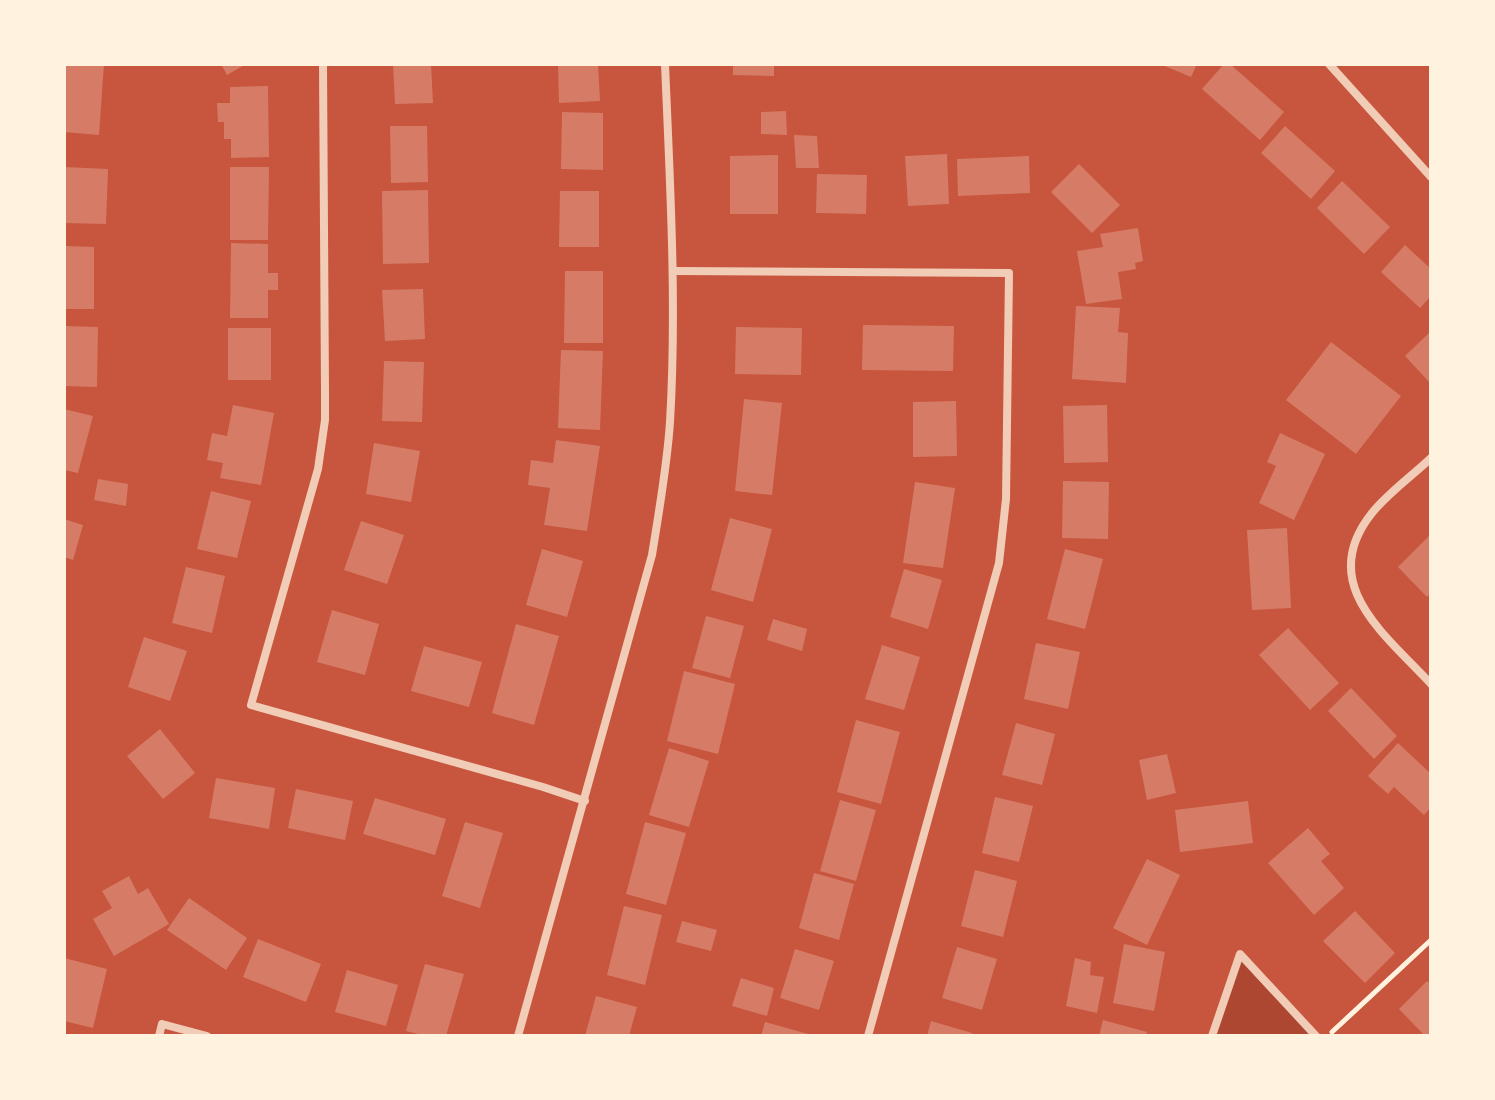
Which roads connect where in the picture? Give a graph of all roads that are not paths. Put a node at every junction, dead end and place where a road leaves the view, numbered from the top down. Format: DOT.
graph roads {
  1 [pos="323,64"];
  2 [pos="665,64"];
  3 [pos="1329,64"];
  4 [pos="1431,177"];
  5 [pos="673,271"];
  6 [pos="1431,458"];
  7 [pos="1431,684"];
  8 [pos="585,801"];
  9 [pos="159,1036"];
  10 [pos="207,1036"];
  11 [pos="518,1036"];
  12 [pos="868,1036"];
  13 [pos="1212,1036"];
  14 [pos="1316,1036"];
  1 -- 8 [label="street"];
  2 -- 5 [label="street"];
  3 -- 4 [label="street"];
  5 -- 8 [label="street"];
  5 -- 12 [label="street"];
  6 -- 7 [label="street"];
  8 -- 11 [label="street"];
  9 -- 10 [label="street"];
  13 -- 14 [label="street"];
}
